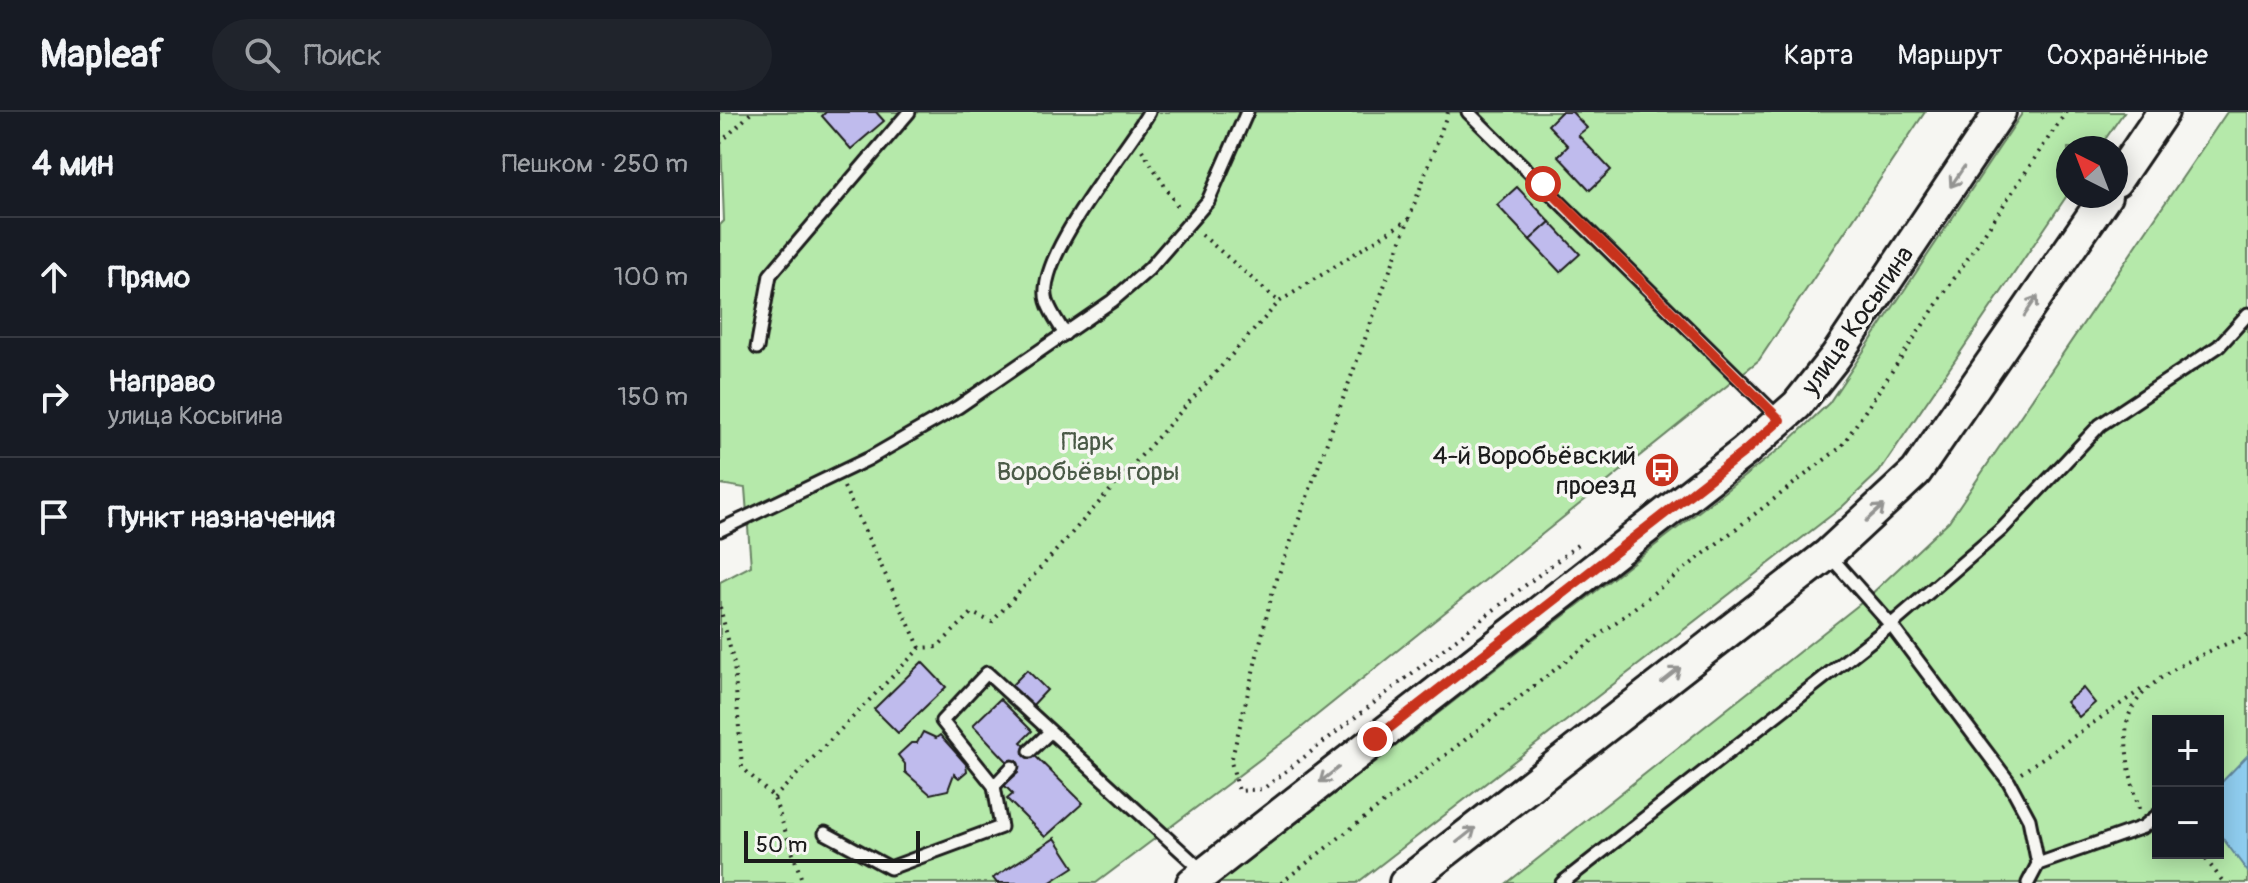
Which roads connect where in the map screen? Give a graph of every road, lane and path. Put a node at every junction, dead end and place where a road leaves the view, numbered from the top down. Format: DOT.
graph roads {
  1 [pos="752,112"];
  2 [pos="909,112"];
  3 [pos="1149,112"];
  4 [pos="1247,112"];
  5 [pos="1448,112"];
  6 [pos="1468,112"];
  7 [pos="2000,112"];
  8 [pos="2066,112"];
  9 [pos="2163,112"];
  10 [pos="1135,138"];
  11 [pos="720,143"];
  12 [pos="2128,163"];
  13 [pos="2098,208"];
  14 [pos="1409,218"];
  15 [pos="1189,223"];
  16 [pos="1279,302"];
  17 [pos="2248,314"];
  18 [pos="1065,334"];
  19 [pos="757,348"];
  20 [pos="1780,420"];
  21 [pos="837,474"];
  22 [pos="720,530"];
  23 [pos="1591,535"];
  24 [pos="1828,554"];
  25 [pos="720,607"];
  26 [pos="1891,625"];
  27 [pos="2248,635"];
  28 [pos="920,648"];
  29 [pos="2147,686"];
  30 [pos="1050,732"];
  31 [pos="1030,751"];
  32 [pos="1012,767"];
  33 [pos="2009,782"];
  34 [pos="994,786"];
  35 [pos="774,798"];
  36 [pos="2152,820"];
  37 [pos="2143,827"];
  38 [pos="825,833"];
  39 [pos="2206,859"];
  40 [pos="2038,864"];
  41 [pos="1198,878"];
  42 [pos="803,883"];
  43 [pos="1281,883"];
  44 [pos="1405,883"];
  45 [pos="1562,883"];
  46 [pos="2028,883"];
  47 [pos="2224,883"];
  1 -- 11 [label="path"];
  2 -- 19 [label="lane"];
  3 -- 10 [label="lane"];
  4 -- 15 [label="lane"];
  5 -- 14 [label="path"];
  6 -- 20 [label="lane"];
  7 -- 20 [label="main road, улица Косыгина, one-way"];
  8 -- 43 [label="path"];
  9 -- 12 [label="main road"];
  10 -- 15 [label="path"];
  10 -- 18 [label="lane"];
  24 -- 13 [label="main road, one-way"];
  14 -- 16 [label="path"];
  14 -- 23 [label="path"];
  15 -- 16 [label="path"];
  15 -- 18 [label="lane"];
  16 -- 28 [label="path"];
  17 -- 26 [label="lane"];
  18 -- 21 [label="lane"];
  20 -- 41 [label="main road, улица Косыгина, one-way"];
  21 -- 22 [label="lane"];
  21 -- 28 [label="path"];
  24 -- 26 [label="lane"];
  44 -- 24 [label="main road, one-way"];
  25 -- 35 [label="path"];
  26 -- 33 [label="lane"];
  26 -- 45 [label="lane"];
  27 -- 29 [label="path"];
  28 -- 35 [label="path"];
  29 -- 33 [label="path"];
  29 -- 37 [label="path"];
  30 -- 31 [label="lane"];
  30 -- 34 [label="lane"];
  30 -- 41 [label="lane"];
  32 -- 34 [label="lane"];
  33 -- 40 [label="lane"];
  34 -- 38 [label="lane"];
  35 -- 42 [label="path"];
  36 -- 37 [label="lane"];
  37 -- 40 [label="lane"];
  39 -- 47 [label="path"];
  40 -- 46 [label="lane"];
}
